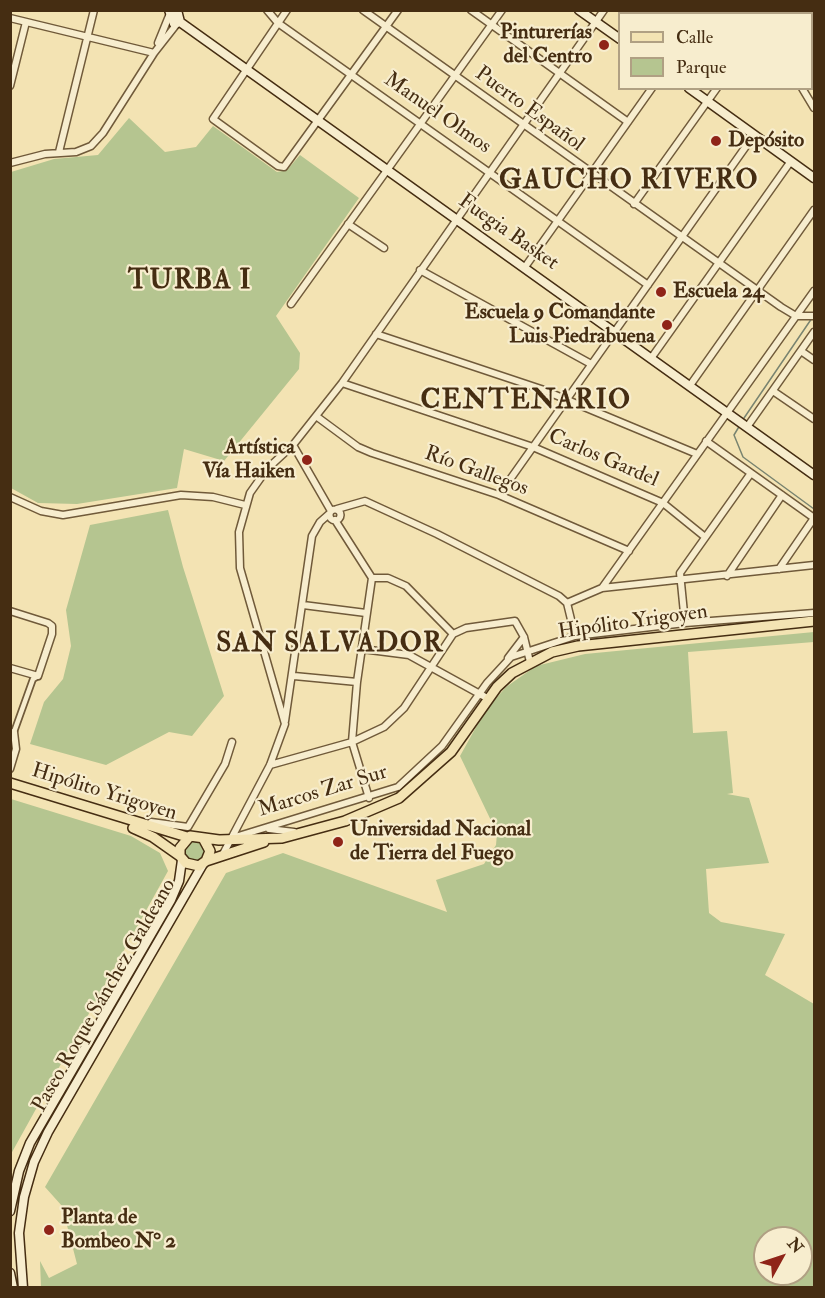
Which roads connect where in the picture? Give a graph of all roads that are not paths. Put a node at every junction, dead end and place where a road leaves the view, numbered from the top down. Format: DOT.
graph roads {
  1 [pos="94,10"];
  2 [pos="267,10"];
  3 [pos="287,10"];
  4 [pos="363,10"];
  5 [pos="398,10"];
  6 [pos="471,10"];
  7 [pos="502,10"];
  8 [pos="579,10"];
  9 [pos="604,10"];
  10 [pos="172,13"];
  11 [pos="10,18"];
  12 [pos="26,22"];
  13 [pos="596,22"];
  14 [pos="278,23"];
  15 [pos="178,24"];
  16 [pos="491,25"];
  17 [pos="386,27"];
  18 [pos="88,35"];
  19 [pos="618,38"];
  20 [pos="154,52"];
  21 [pos="245,69"];
  22 [pos="559,74"];
  23 [pos="353,75"];
  24 [pos="454,76"];
  25 [pos="10,86"];
  26 [pos="651,90"];
  27 [pos="692,90"];
  28 [pos="716,90"];
  29 [pos="803,90"];
  30 [pos="708,102"];
  31 [pos="814,108"];
  32 [pos="319,122"];
  33 [pos="628,122"];
  34 [pos="420,123"];
  35 [pos="523,125"];
  36 [pos="754,135"];
  37 [pos="59,152"];
  38 [pos="791,161"];
  39 [pos="10,163"];
  40 [pos="387,171"];
  41 [pos="489,171"];
  42 [pos="591,174"];
  43 [pos="814,178"];
  44 [pos="634,204"];
  45 [pos="814,210"];
  46 [pos="456,218"];
  47 [pos="558,220"];
  48 [pos="348,224"];
  49 [pos="681,238"];
  50 [pos="384,248"];
  51 [pos="719,264"];
  52 [pos="525,267"];
  53 [pos="420,270"];
  54 [pos="648,285"];
  55 [pos="758,291"];
  56 [pos="814,291"];
  57 [pos="291,304"];
  58 [pos="796,316"];
  59 [pos="814,316"];
  60 [pos="615,331"];
  61 [pos="814,332"];
  62 [pos="376,333"];
  63 [pos="801,351"];
  64 [pos="652,357"];
  65 [pos="814,360"];
  66 [pos="591,364"];
  67 [pos="342,383"];
  68 [pos="691,384"];
  69 [pos="773,391"];
  70 [pos="566,399"];
  71 [pos="728,412"];
  72 [pos="316,416"];
  73 [pos="814,419"];
  74 [pos="747,427"];
  75 [pos="706,441"];
  76 [pos="293,445"];
  77 [pos="533,447"];
  78 [pos="697,454"];
  79 [pos="751,473"];
  80 [pos="814,475"];
  81 [pos="499,495"];
  82 [pos="783,495"];
  83 [pos="10,497"];
  84 [pos="663,503"];
  85 [pos="245,505"];
  86 [pos="335,514"];
  87 [pos="814,518"];
  88 [pos="705,537"];
  89 [pos="629,551"];
  90 [pos="814,565"];
  91 [pos="778,570"];
  92 [pos="728,576"];
  93 [pos="372,578"];
  94 [pos="680,580"];
  95 [pos="602,588"];
  96 [pos="567,603"];
  97 [pos="303,604"];
  98 [pos="10,611"];
  99 [pos="366,613"];
  100 [pos="814,613"];
  101 [pos="814,621"];
  102 [pos="685,623"];
  103 [pos="453,634"];
  104 [pos="575,636"];
  105 [pos="524,638"];
  106 [pos="362,649"];
  107 [pos="527,651"];
  108 [pos="506,660"];
  109 [pos="530,662"];
  110 [pos="431,667"];
  111 [pos="10,668"];
  112 [pos="38,676"];
  113 [pos="294,676"];
  114 [pos="357,682"];
  115 [pos="483,696"];
  116 [pos="285,724"];
  117 [pos="13,733"];
  118 [pos="232,742"];
  119 [pos="352,742"];
  120 [pos="270,765"];
  121 [pos="10,769"];
  122 [pos="10,783"];
  123 [pos="10,789"];
  124 [pos="369,798"];
  125 [pos="238,822"];
  126 [pos="264,829"];
  127 [pos="245,832"];
  128 [pos="304,833"];
  129 [pos="188,834"];
  130 [pos="203,838"];
  131 [pos="229,839"];
  132 [pos="272,839"];
  133 [pos="221,857"];
  134 [pos="181,858"];
  135 [pos="205,862"];
  136 [pos="111,1002"];
  137 [pos="120,1007"];
  138 [pos="19,1171"];
  139 [pos="30,1174"];
  140 [pos="10,1211"];
  141 [pos="10,1273"];
  142 [pos="13,1287"];
  143 [pos="23,1287"];
  1 -- 18 [label="street"];
  2 -- 14 [label="street, Manuel Olmos"];
  3 -- 14 [label="street"];
  4 -- 17 [label="street, Puerto Español"];
  5 -- 17 [label="street"];
  6 -- 16 [label="street"];
  7 -- 16 [label="street"];
  8 -- 13 [label="main road"];
  9 -- 13 [label="street"];
  10 -- 15 [label="main road, Fuegia Basket"];
  10 -- 20 [label="street"];
  11 -- 12 [label="street"];
  12 -- 18 [label="street"];
  12 -- 25 [label="street"];
  13 -- 19 [label="main road"];
  13 -- 22 [label="street"];
  14 -- 21 [label="street"];
  14 -- 23 [label="street, Manuel Olmos"];
  15 -- 20 [label="street"];
  15 -- 21 [label="main road, Fuegia Basket"];
  16 -- 22 [label="street"];
  16 -- 24 [label="street"];
  17 -- 23 [label="street"];
  17 -- 24 [label="street, Puerto Español"];
  18 -- 20 [label="street"];
  18 -- 37 [label="street"];
  20 -- 37 [label="street"];
  21 -- 32 [label="main road, Fuegia Basket"];
  21 -- 32 [label="street"];
  22 -- 33 [label="street"];
  22 -- 35 [label="street"];
  23 -- 32 [label="street"];
  23 -- 34 [label="street, Manuel Olmos"];
  24 -- 34 [label="street"];
  24 -- 35 [label="street, Puerto Español"];
  26 -- 33 [label="street"];
  27 -- 30 [label="main road"];
  28 -- 30 [label="street"];
  29 -- 31 [label="street"];
  30 -- 36 [label="main road"];
  30 -- 44 [label="street"];
  32 -- 40 [label="main road, Fuegia Basket"];
  33 -- 42 [label="street"];
  34 -- 40 [label="street"];
  34 -- 41 [label="street, Manuel Olmos"];
  35 -- 41 [label="street"];
  35 -- 42 [label="street, Puerto Español"];
  36 -- 38 [label="main road"];
  36 -- 49 [label="street"];
  37 -- 39 [label="street"];
  38 -- 43 [label="main road"];
  38 -- 51 [label="street"];
  40 -- 46 [label="main road, Fuegia Basket"];
  40 -- 48 [label="street"];
  41 -- 46 [label="street"];
  41 -- 47 [label="street, Manuel Olmos"];
  42 -- 44 [label="street, Puerto Español"];
  42 -- 47 [label="street"];
  44 -- 49 [label="street, Puerto Español"];
  45 -- 55 [label="street"];
  46 -- 52 [label="main road, Fuegia Basket"];
  46 -- 53 [label="street"];
  47 -- 52 [label="street"];
  47 -- 54 [label="street, Manuel Olmos"];
  48 -- 50 [label="street"];
  48 -- 57 [label="street"];
  49 -- 51 [label="street, Puerto Español"];
  49 -- 54 [label="street"];
  51 -- 55 [label="street, Puerto Español"];
  51 -- 64 [label="street"];
  52 -- 60 [label="main road, Fuegia Basket"];
  53 -- 62 [label="street"];
  53 -- 66 [label="street"];
  54 -- 60 [label="street"];
  55 -- 58 [label="street, Puerto Español"];
  55 -- 68 [label="street"];
  56 -- 58 [label="street"];
  58 -- 59 [label="street"];
  58 -- 71 [label="street"];
  60 -- 64 [label="main road, Fuegia Basket"];
  60 -- 66 [label="street"];
  61 -- 63 [label="street"];
  62 -- 67 [label="street"];
  62 -- 70 [label="street"];
  63 -- 65 [label="street"];
  63 -- 69 [label="street"];
  64 -- 68 [label="main road, Fuegia Basket"];
  66 -- 70 [label="street"];
  67 -- 72 [label="street"];
  67 -- 77 [label="street, Carlos Gardel"];
  68 -- 71 [label="main road, Fuegia Basket"];
  69 -- 73 [label="street"];
  69 -- 74 [label="street"];
  70 -- 77 [label="street"];
  70 -- 78 [label="street"];
  71 -- 74 [label="main road, Fuegia Basket"];
  71 -- 75 [label="street"];
  72 -- 76 [label="street"];
  72 -- 81 [label="street, Río Gallegos"];
  74 -- 80 [label="main road, Fuegia Basket"];
  75 -- 78 [label="street"];
  75 -- 79 [label="street"];
  76 -- 85 [label="street"];
  76 -- 86 [label="street"];
  77 -- 81 [label="street"];
  77 -- 84 [label="street, Carlos Gardel"];
  78 -- 84 [label="street"];
  79 -- 82 [label="street"];
  79 -- 88 [label="street"];
  81 -- 89 [label="street, Río Gallegos"];
  82 -- 87 [label="street"];
  82 -- 92 [label="street"];
  83 -- 85 [label="street"];
  84 -- 88 [label="street, Carlos Gardel"];
  84 -- 89 [label="street"];
  85 -- 116 [label="street"];
  86 -- 93 [label="street"];
  86 -- 96 [label="street"];
  86 -- 97 [label="street"];
  87 -- 91 [label="street"];
  88 -- 94 [label="street"];
  89 -- 95 [label="street"];
  90 -- 91 [label="street"];
  91 -- 92 [label="street"];
  92 -- 94 [label="street"];
  93 -- 99 [label="street"];
  93 -- 103 [label="street"];
  94 -- 95 [label="street"];
  94 -- 102 [label="street"];
  95 -- 96 [label="street"];
  96 -- 104 [label="street"];
  97 -- 99 [label="street"];
  97 -- 113 [label="street"];
  98 -- 112 [label="street"];
  99 -- 106 [label="street"];
  100 -- 102 [label="street, Marcos Zar Sur"];
  101 -- 109 [label="main road, Hipólito Yrigoyen"];
  102 -- 104 [label="street, Marcos Zar Sur"];
  103 -- 105 [label="street"];
  103 -- 110 [label="street"];
  104 -- 107 [label="street, Marcos Zar Sur"];
  105 -- 107 [label="street"];
  105 -- 108 [label="street"];
  106 -- 110 [label="street"];
  106 -- 114 [label="street"];
  107 -- 108 [label="street, Marcos Zar Sur"];
  107 -- 109 [label="street"];
  108 -- 115 [label="street, Marcos Zar Sur"];
  109 -- 115 [label="main road, Hipólito Yrigoyen"];
  110 -- 115 [label="street"];
  110 -- 119 [label="street"];
  111 -- 112 [label="street"];
  112 -- 117 [label="street"];
  113 -- 114 [label="street"];
  113 -- 116 [label="street"];
  114 -- 119 [label="street"];
  115 -- 124 [label="street, Marcos Zar Sur"];
  115 -- 128 [label="main road, Hipólito Yrigoyen"];
  116 -- 120 [label="street"];
  117 -- 121 [label="street"];
  118 -- 129 [label="street"];
  119 -- 120 [label="street"];
  119 -- 124 [label="street"];
  120 -- 125 [label="street"];
  122 -- 129 [label="main road, Hipólito Yrigoyen"];
  123 -- 134 [label="main road, Hipólito Yrigoyen"];
  124 -- 126 [label="street, Marcos Zar Sur"];
  125 -- 127 [label="street, Marcos Zar Sur"];
  125 -- 131 [label="street"];
  126 -- 127 [label="street, Marcos Zar Sur"];
  126 -- 128 [label="street"];
  127 -- 131 [label="street, Marcos Zar Sur"];
  128 -- 132 [label="main road, Hipólito Yrigoyen"];
  129 -- 130 [label="main road"];
  129 -- 134 [label="main road"];
  130 -- 131 [label="main road, Hipólito Yrigoyen"];
  130 -- 135 [label="main road"];
  131 -- 132 [label="main road, Hipólito Yrigoyen"];
  131 -- 133 [label="street"];
  132 -- 133 [label="main road, Hipólito Yrigoyen"];
  133 -- 135 [label="main road, Hipólito Yrigoyen"];
  134 -- 135 [label="main road"];
  134 -- 136 [label="main road, Paseo Roque Sánchez Galdeano"];
  135 -- 137 [label="main road, Paseo Roque Sánchez Galdeano"];
  136 -- 137 [label="main road"];
  136 -- 138 [label="main road, Paseo Roque Sánchez Galdeano"];
  137 -- 139 [label="main road, Paseo Roque Sánchez Galdeano"];
  138 -- 139 [label="main road"];
  138 -- 140 [label="main road, Paseo Roque Sánchez Galdeano"];
  139 -- 143 [label="main road, Paseo Roque Sánchez Galdeano"];
  141 -- 142 [label="main road"];
}
